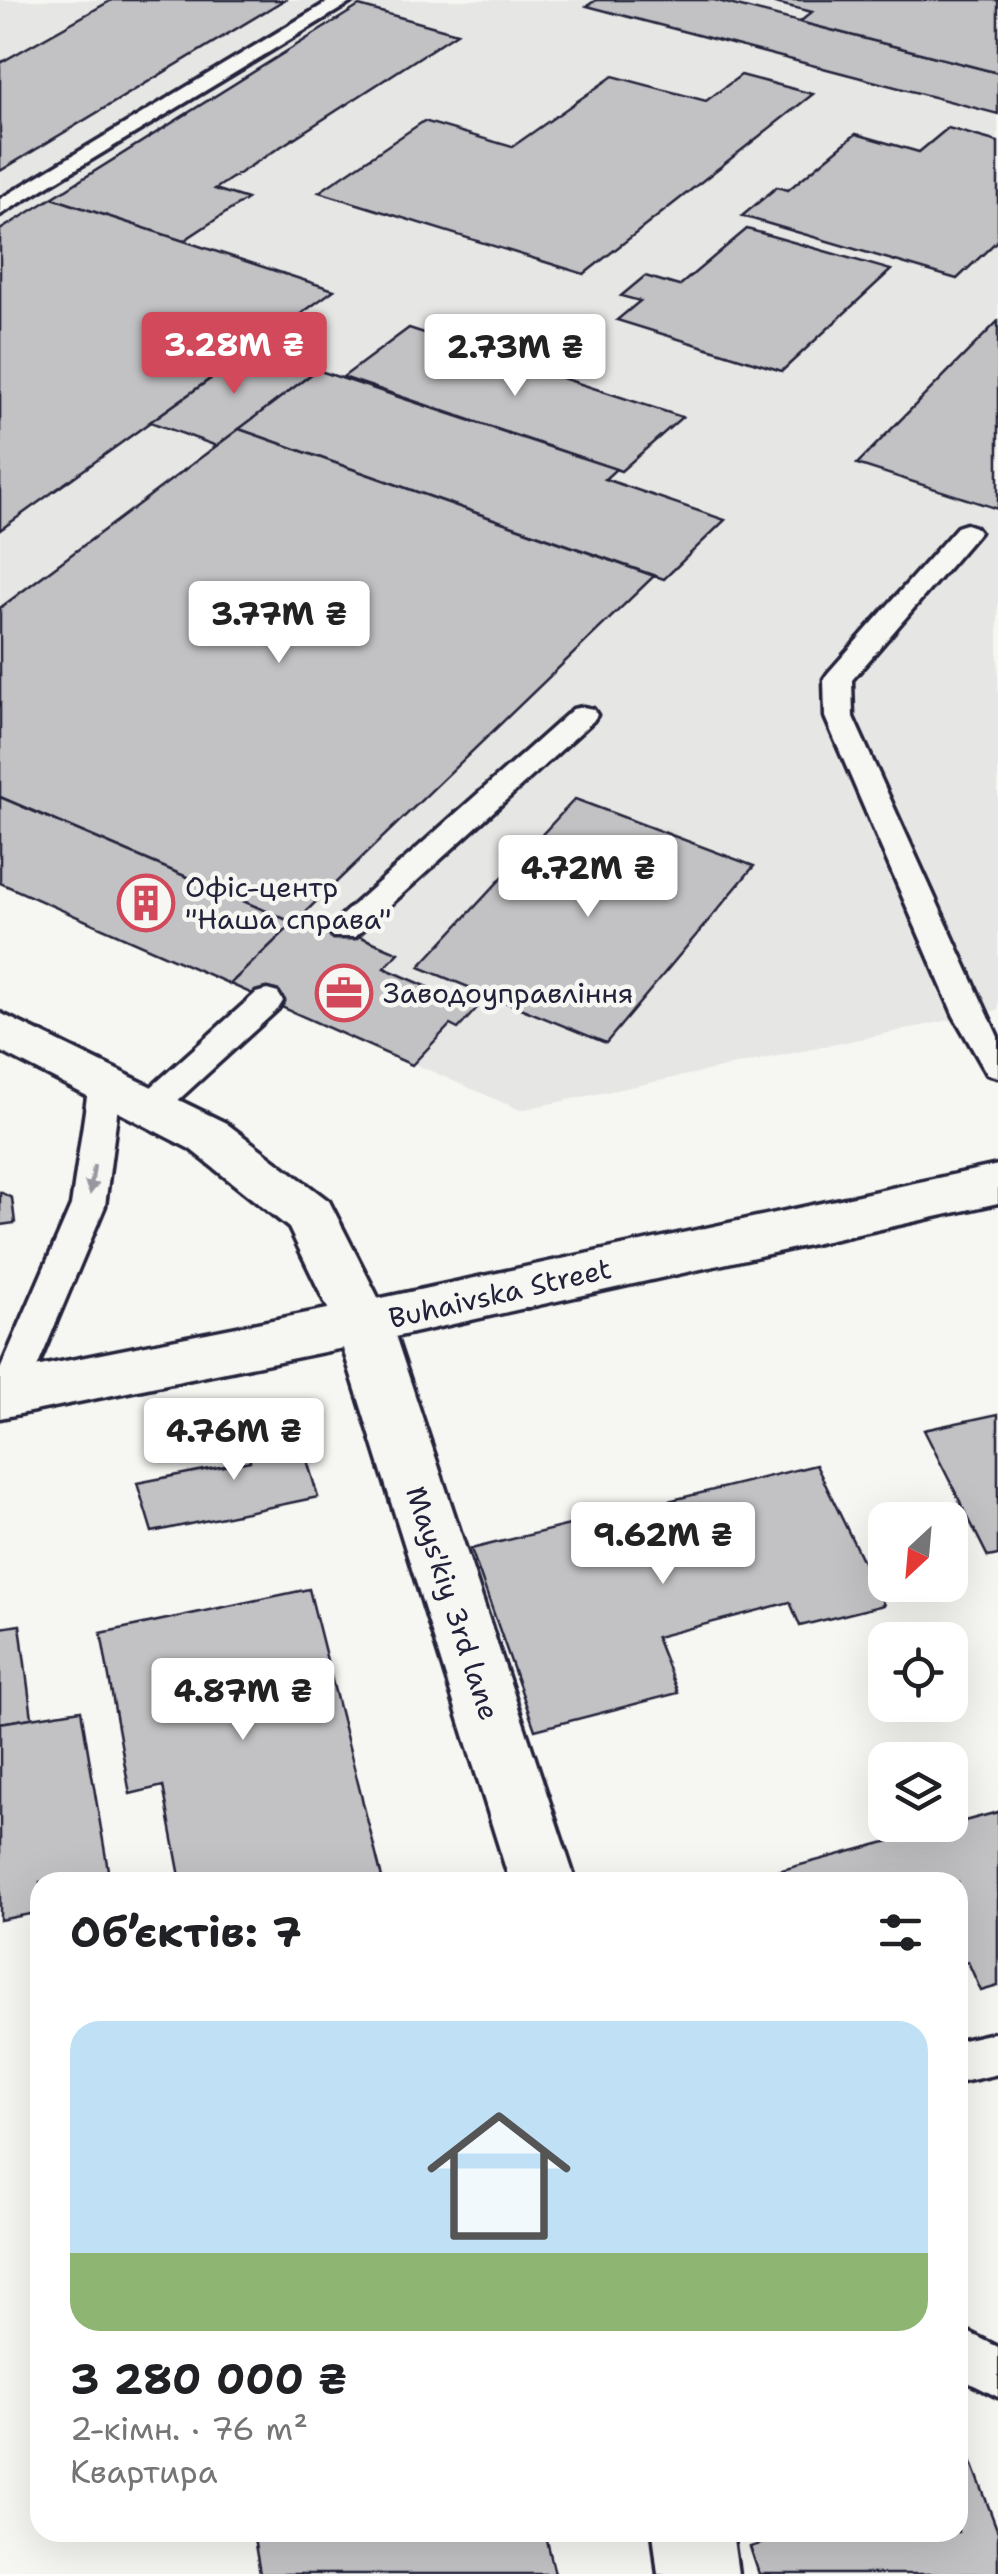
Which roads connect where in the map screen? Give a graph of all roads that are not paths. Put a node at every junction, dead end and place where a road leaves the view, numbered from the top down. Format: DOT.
graph roads {
  1 [pos="345,0"];
  2 [pos="0,208"];
  3 [pos="966,532"];
  4 [pos="584,716"];
  5 [pos="344,930"];
  6 [pos="267,1001"];
  7 [pos="0,1030"];
  8 [pos="998,1066"];
  9 [pos="105,1083"];
  10 [pos="150,1106"];
  11 [pos="998,1184"];
  12 [pos="363,1323"];
  13 [pos="4,1395"];
  14 [pos="540,1872"];
  15 [pos="998,2053"];
  16 [pos="968,2060"];
  17 [pos="968,2356"];
  18 [pos="998,2373"];
  19 [pos="693,2542"];
  20 [pos="698,2574"];
  1 -- 2 [label="lane"];
  3 -- 8 [label="lane"];
  4 -- 5 [label="lane"];
  6 -- 10 [label="lane"];
  7 -- 9 [label="street, Mays'kiy 3rd lane"];
  9 -- 10 [label="street, Mays'kiy 3rd lane"];
  9 -- 13 [label="lane, one-way"];
  10 -- 12 [label="street, Mays'kiy 3rd lane"];
  11 -- 12 [label="street, Buhaivska Street"];
  12 -- 13 [label="street, Buhaivska Street"];
  12 -- 14 [label="street, Mays'kiy 3rd lane"];
  15 -- 16 [label="lane"];
  17 -- 18 [label="lane"];
  19 -- 20 [label="street"];
}
